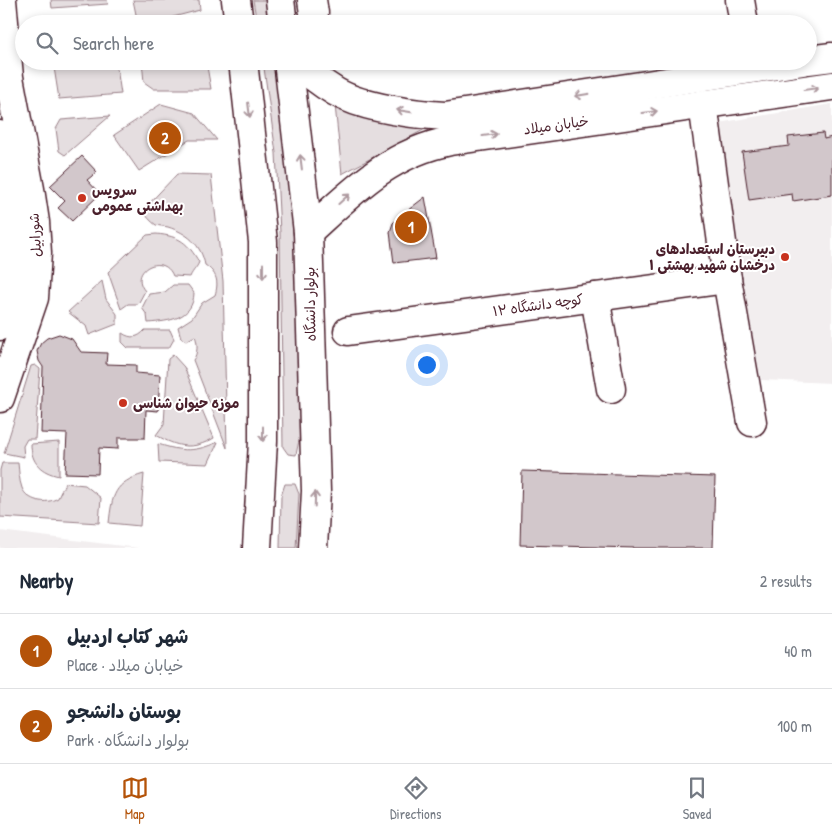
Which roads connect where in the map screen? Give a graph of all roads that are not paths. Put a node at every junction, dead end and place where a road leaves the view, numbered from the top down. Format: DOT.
graph roads {
  1 [pos="2,0"];
  2 [pos="236,0"];
  3 [pos="280,0"];
  4 [pos="740,0"];
  5 [pos="238,15"];
  6 [pos="282,15"];
  7 [pos="742,15"];
  8 [pos="832,57"];
  9 [pos="817,59"];
  10 [pos="244,70"];
  11 [pos="289,70"];
  12 [pos="306,70"];
  13 [pos="726,70"];
  14 [pos="4,75"];
  15 [pos="832,86"];
  16 [pos="703,104"];
  17 [pos="446,128"];
  18 [pos="0,135"];
  19 [pos="308,232"];
  20 [pos="728,279"];
  21 [pos="595,297"];
  22 [pos="0,326"];
  23 [pos="348,331"];
  24 [pos="612,389"];
  25 [pos="0,398"];
  26 [pos="752,422"];
  27 [pos="257,548"];
  28 [pos="313,548"];
  1 -- 14 [label="street, شورابیل"];
  2 -- 5 [label="street"];
  3 -- 6 [label="street"];
  4 -- 7 [label="street"];
  8 -- 9 [label="street"];
  10 -- 27 [label="street, one-way"];
  19 -- 11 [label="street, بولوار دانشگاه, one-way"];
  17 -- 12 [label="street, خیابان میلاد, one-way"];
  13 -- 17 [label="street, خیابان میلاد, one-way"];
  14 -- 25 [label="street, شورابیل"];
  16 -- 15 [label="street, خیابان میلاد, one-way"];
  17 -- 16 [label="street, خیابان میلاد, one-way"];
  16 -- 20 [label="street"];
  19 -- 17 [label="street, خیابان میلاد, one-way"];
  18 -- 22 [label="street"];
  28 -- 19 [label="street, بولوار دانشگاه, one-way"];
  20 -- 21 [label="street, کوچه دانشگاه ۱۲"];
  20 -- 26 [label="street"];
  21 -- 23 [label="street, کوچه دانشگاه ۱۲"];
  21 -- 24 [label="street"];
}
